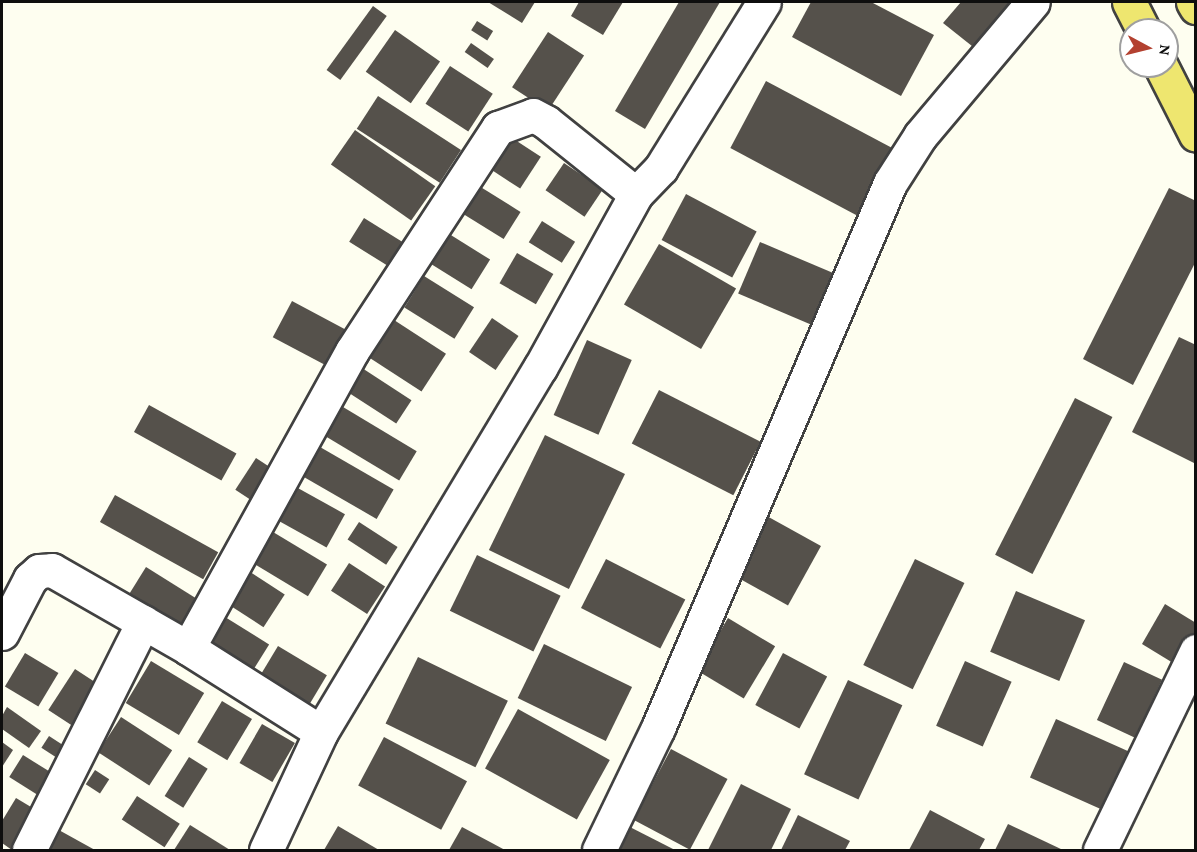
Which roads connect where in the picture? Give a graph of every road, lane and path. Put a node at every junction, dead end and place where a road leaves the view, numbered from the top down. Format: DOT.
graph roads {
  1 [pos="764,2"];
  2 [pos="1033,2"];
  3 [pos="1129,2"];
  4 [pos="1193,2"];
  5 [pos="1196,7"];
  6 [pos="1137,18"];
  7 [pos="1167,78"];
  8 [pos="1196,135"];
  9 [pos="636,194"];
  10 [pos="143,622"];
  11 [pos="2,633"];
  12 [pos="188,648"];
  13 [pos="1196,651"];
  14 [pos="321,732"];
  15 [pos="29,850"];
  16 [pos="266,850"];
  17 [pos="599,850"];
  18 [pos="1100,850"];
  1 -- 9 [label="street"];
  2 -- 17 [label="street"];
  3 -- 6 [label="main road"];
  4 -- 5 [label="main road"];
  7 -- 8 [label="main road"];
  9 -- 12 [label="street"];
  9 -- 14 [label="street"];
  10 -- 11 [label="street"];
  10 -- 12 [label="street"];
  10 -- 15 [label="street"];
  12 -- 14 [label="street"];
  13 -- 18 [label="street"];
  14 -- 16 [label="street"];
}
